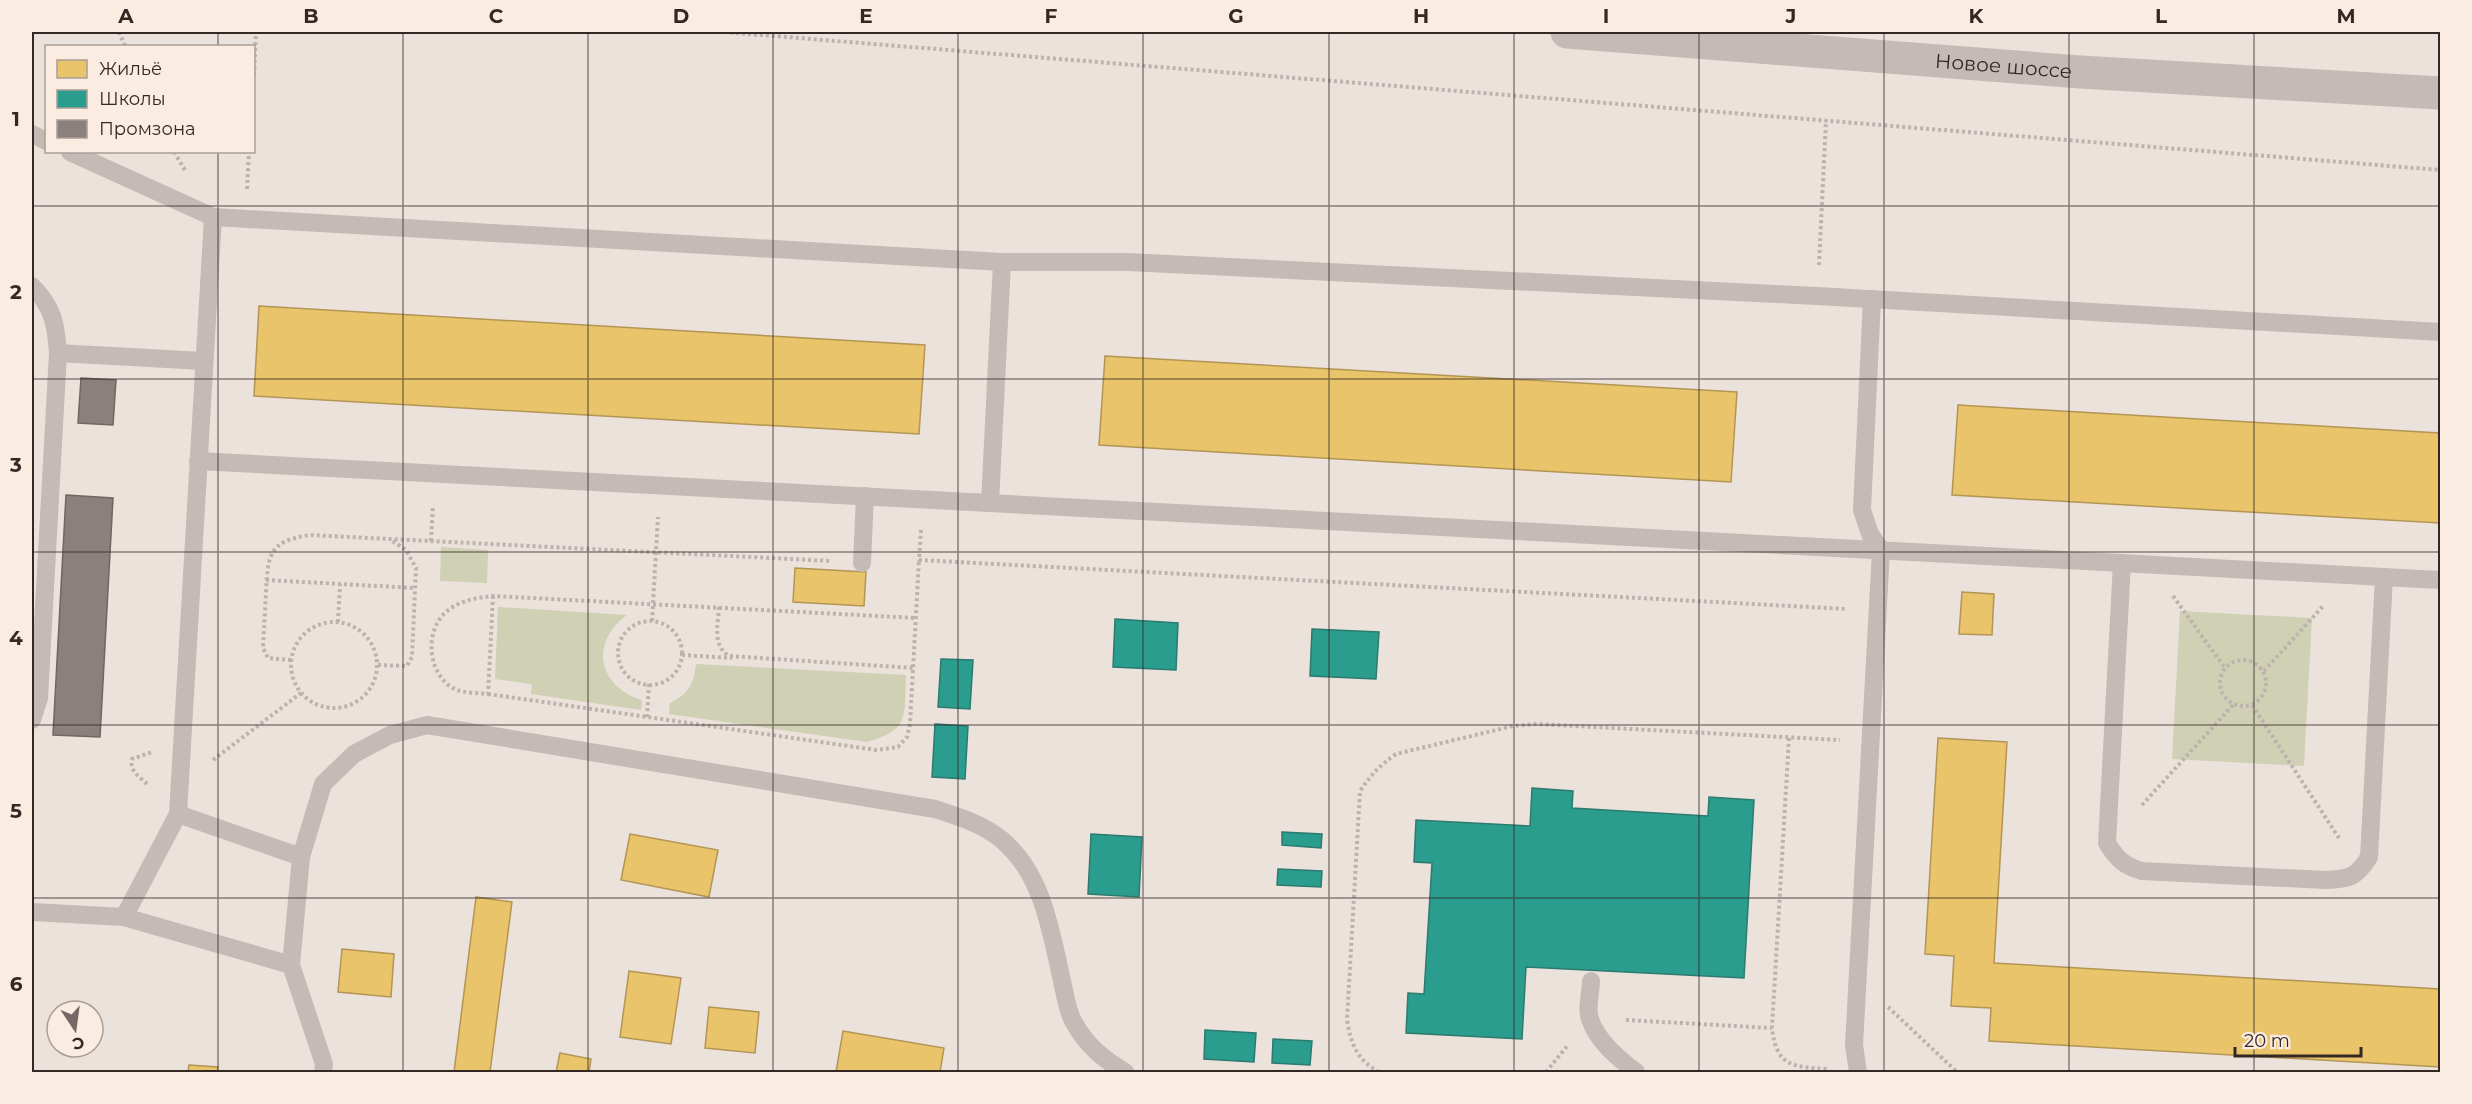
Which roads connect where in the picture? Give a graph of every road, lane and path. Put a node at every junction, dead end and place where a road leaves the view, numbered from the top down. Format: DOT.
graph roads {
  1 [pos="256,32"];
  2 [pos="724,32"];
  3 [pos="1567,32"];
  4 [pos="255,54"];
  5 [pos="2440,93"];
  6 [pos="1826,120"];
  7 [pos="72,153"];
  8 [pos="2440,170"];
  9 [pos="213,217"];
  10 [pos="1002,262"];
  11 [pos="32,286"];
  12 [pos="1817,296"];
  13 [pos="1872,299"];
  14 [pos="2440,332"];
  15 [pos="58,353"];
  16 [pos="203,361"];
  17 [pos="198,461"];
  18 [pos="660,486"];
  19 [pos="865,496"];
  20 [pos="923,499"];
  21 [pos="990,503"];
  22 [pos="389,539"];
  23 [pos="1881,550"];
  24 [pos="657,552"];
  25 [pos="919,560"];
  26 [pos="2122,562"];
  27 [pos="862,563"];
  28 [pos="2151,564"];
  29 [pos="2352,575"];
  30 [pos="2384,577"];
  31 [pos="2440,579"];
  32 [pos="266,580"];
  33 [pos="340,584"];
  34 [pos="415,588"];
  35 [pos="493,596"];
  36 [pos="653,604"];
  37 [pos="719,607"];
  38 [pos="1878,611"];
  39 [pos="916,618"];
  40 [pos="652,621"];
  41 [pos="338,622"];
  42 [pos="682,656"];
  43 [pos="739,658"];
  44 [pos="291,660"];
  45 [pos="378,665"];
  46 [pos="914,668"];
  47 [pos="2225,668"];
  48 [pos="2264,671"];
  49 [pos="649,684"];
  50 [pos="301,693"];
  51 [pos="488,694"];
  52 [pos="2233,705"];
  53 [pos="2252,705"];
  54 [pos="647,717"];
  55 [pos="32,720"];
  56 [pos="1789,738"];
  57 [pos="1822,739"];
  58 [pos="181,785"];
  59 [pos="178,814"];
  60 [pos="2107,843"];
  61 [pos="301,857"];
  62 [pos="2361,871"];
  63 [pos="32,912"];
  64 [pos="124,917"];
  65 [pos="291,965"];
  66 [pos="1858,979"];
  67 [pos="1591,981"];
  68 [pos="1589,1018"];
  69 [pos="1772,1028"];
  70 [pos="1804,1068"];
  71 [pos="323,1072"];
  72 [pos="1125,1072"];
  73 [pos="1379,1072"];
  74 [pos="1636,1072"];
  75 [pos="1858,1072"];
  76 [pos="1957,1072"];
  1 -- 4 [label="path"];
  2 -- 6 [label="path"];
  3 -- 5 [label="street, Новое шоссе"];
  6 -- 8 [label="path"];
  6 -- 12 [label="path"];
  7 -- 9 [label="lane"];
  9 -- 10 [label="lane"];
  9 -- 16 [label="lane"];
  10 -- 12 [label="lane"];
  10 -- 21 [label="lane"];
  11 -- 15 [label="lane"];
  12 -- 13 [label="lane"];
  13 -- 14 [label="lane"];
  13 -- 23 [label="lane"];
  15 -- 16 [label="lane"];
  15 -- 55 [label="lane"];
  16 -- 17 [label="lane"];
  17 -- 18 [label="lane"];
  17 -- 58 [label="lane"];
  18 -- 19 [label="lane"];
  18 -- 24 [label="path"];
  19 -- 20 [label="lane"];
  19 -- 27 [label="lane"];
  20 -- 21 [label="lane"];
  20 -- 25 [label="path"];
  21 -- 23 [label="lane"];
  22 -- 24 [label="path"];
  22 -- 32 [label="path"];
  22 -- 34 [label="path"];
  23 -- 26 [label="lane"];
  23 -- 38 [label="lane"];
  24 -- 27 [label="path"];
  24 -- 36 [label="path"];
  25 -- 38 [label="path"];
  25 -- 39 [label="path"];
  26 -- 28 [label="lane"];
  26 -- 60 [label="lane"];
  28 -- 29 [label="lane"];
  28 -- 47 [label="path"];
  29 -- 30 [label="lane"];
  29 -- 48 [label="path"];
  30 -- 31 [label="lane"];
  30 -- 62 [label="lane"];
  32 -- 33 [label="path"];
  32 -- 44 [label="path"];
  33 -- 34 [label="path"];
  33 -- 41 [label="path"];
  34 -- 45 [label="path"];
  35 -- 36 [label="path"];
  35 -- 51 [label="path"];
  35 -- 51 [label="path"];
  36 -- 37 [label="path"];
  36 -- 40 [label="path"];
  37 -- 39 [label="path"];
  37 -- 43 [label="path"];
  38 -- 66 [label="lane"];
  39 -- 46 [label="path"];
  40 -- 42 [label="path"];
  40 -- 49 [label="path"];
  41 -- 44 [label="path"];
  41 -- 45 [label="path"];
  42 -- 43 [label="path"];
  42 -- 49 [label="path"];
  43 -- 46 [label="path"];
  44 -- 50 [label="path"];
  45 -- 50 [label="path"];
  46 -- 54 [label="path"];
  47 -- 48 [label="path"];
  47 -- 52 [label="path"];
  48 -- 53 [label="path"];
  49 -- 54 [label="path"];
  50 -- 58 [label="path"];
  51 -- 54 [label="path"];
  52 -- 53 [label="path"];
  52 -- 60 [label="path"];
  53 -- 62 [label="path"];
  56 -- 57 [label="path"];
  56 -- 69 [label="path"];
  56 -- 73 [label="path"];
  58 -- 59 [label="lane"];
  59 -- 61 [label="lane"];
  59 -- 64 [label="lane"];
  60 -- 62 [label="lane"];
  61 -- 65 [label="lane"];
  61 -- 72 [label="lane"];
  63 -- 64 [label="lane"];
  64 -- 65 [label="lane"];
  65 -- 71 [label="lane"];
  66 -- 75 [label="lane"];
  66 -- 76 [label="path"];
  67 -- 68 [label="lane"];
  68 -- 69 [label="path"];
  68 -- 74 [label="lane"];
  69 -- 70 [label="path"];
}
